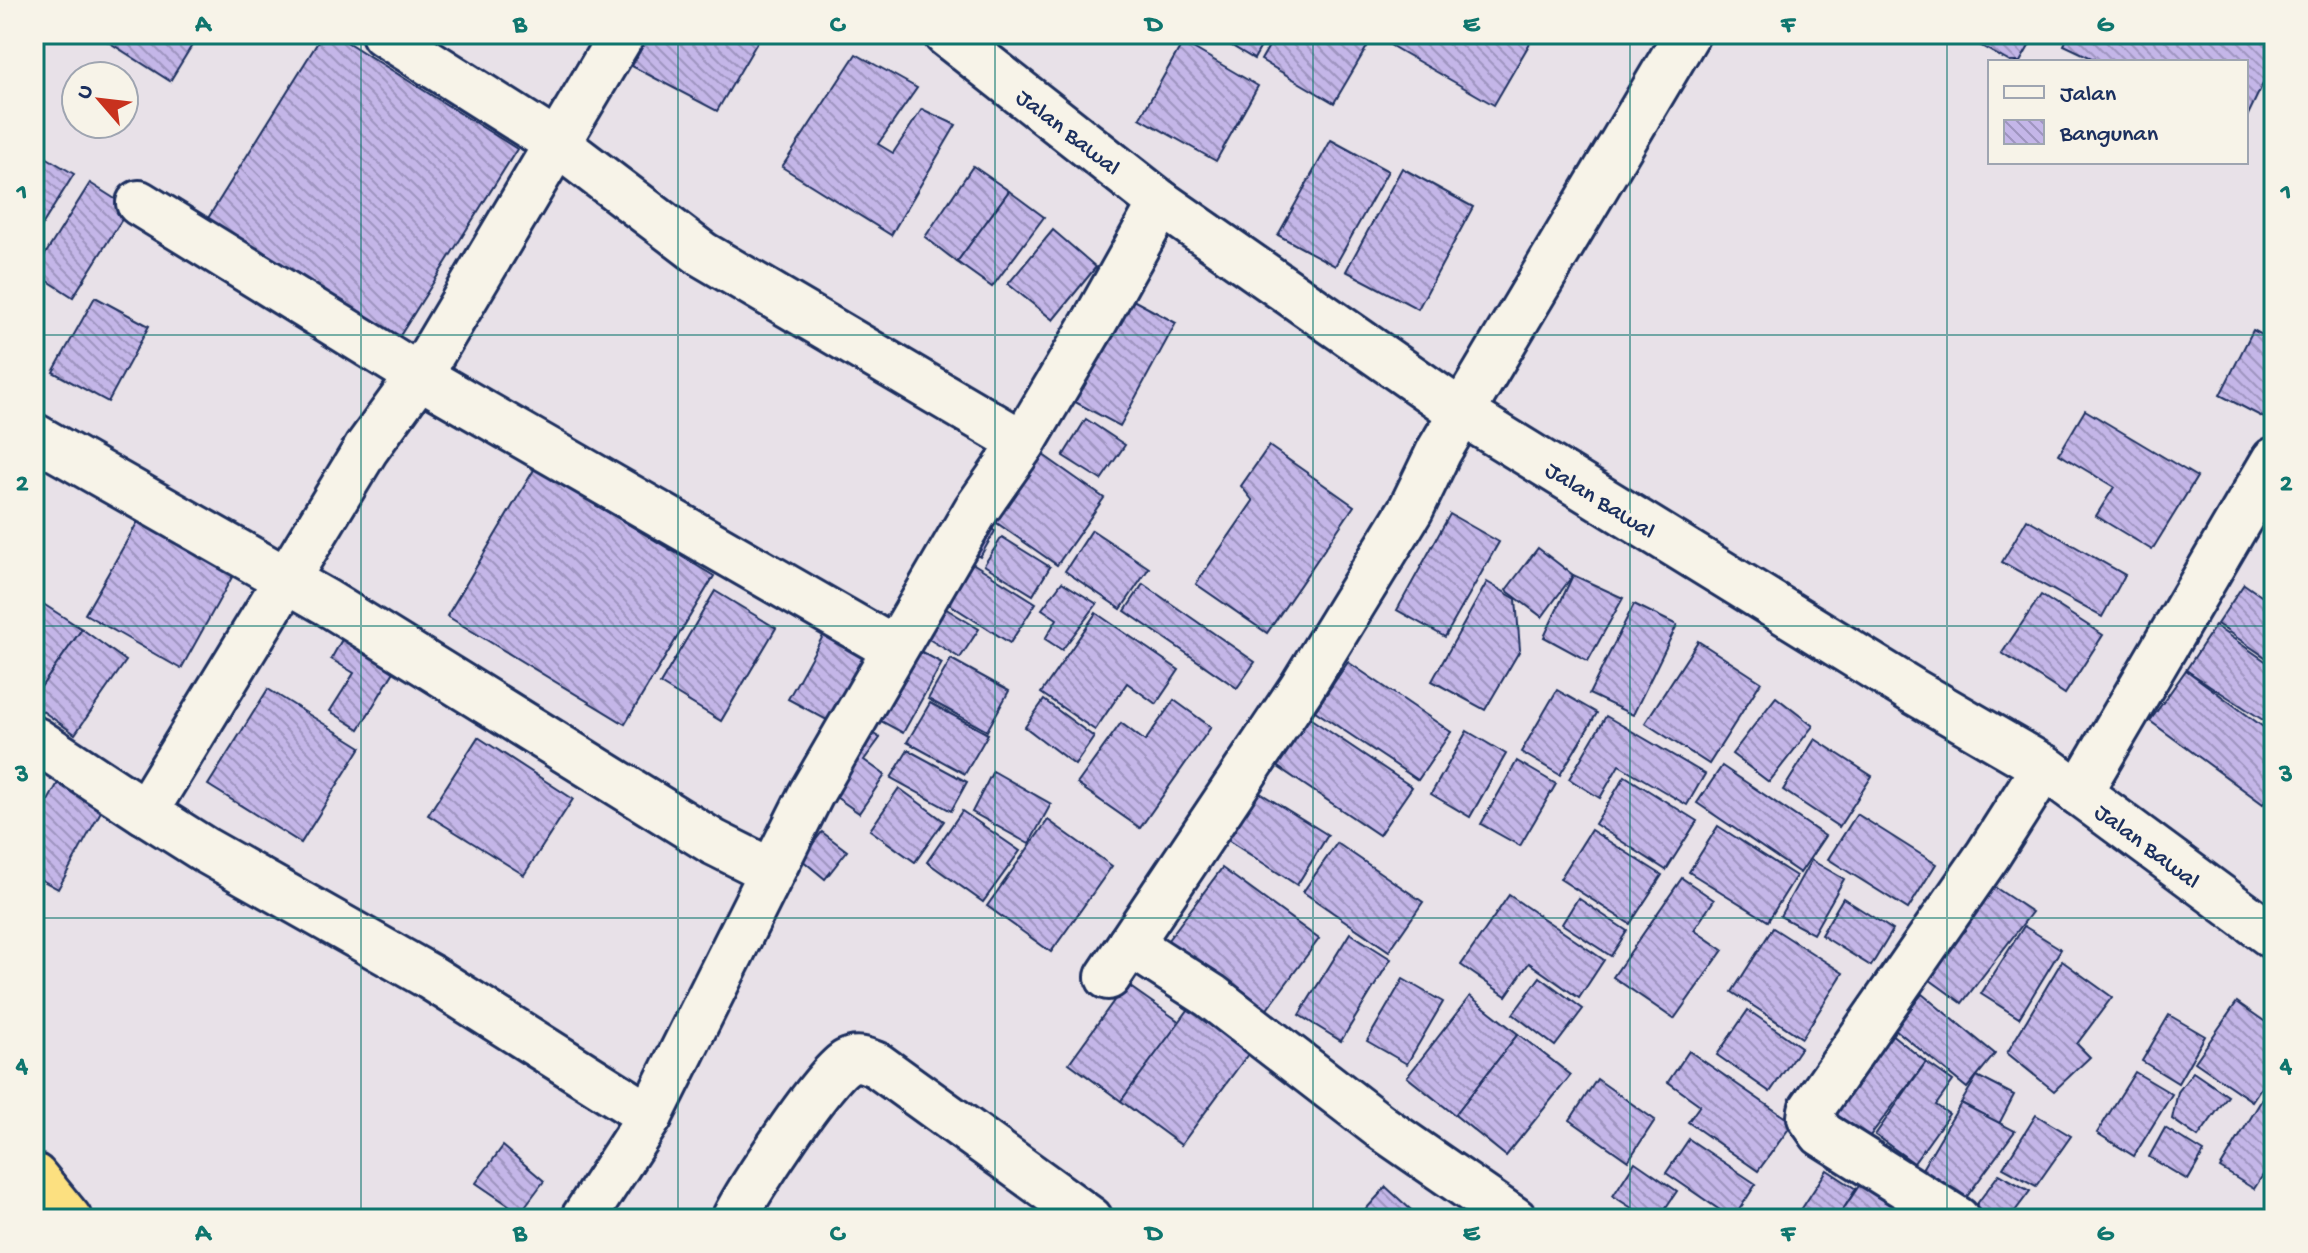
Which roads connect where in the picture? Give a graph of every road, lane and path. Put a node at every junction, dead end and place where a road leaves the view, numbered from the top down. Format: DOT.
graph roads {
  1 [pos="384,34"];
  2 [pos="622,34"];
  3 [pos="946,34"];
  4 [pos="1687,34"];
  5 [pos="556,143"];
  6 [pos="139,203"];
  7 [pos="1161,203"];
  8 [pos="419,376"];
  9 [pos="1462,413"];
  10 [pos="34,436"];
  11 [pos="1023,443"];
  12 [pos="2274,460"];
  13 [pos="284,579"];
  14 [pos="894,649"];
  15 [pos="34,739"];
  16 [pos="2044,767"];
  17 [pos="2079,793"];
  18 [pos="145,812"];
  19 [pos="771,871"];
  20 [pos="2274,937"];
  21 [pos="650,1116"];
  22 [pos="34,1176"];
  23 [pos="69,1219"];
  24 [pos="583,1219"];
  25 [pos="734,1219"];
  26 [pos="1090,1219"];
  27 [pos="1514,1219"];
  28 [pos="1957,1219"];
  1 -- 5 [label="street"];
  2 -- 5 [label="street"];
  3 -- 7 [label="street, Jalan Bawal"];
  4 -- 9 [label="street"];
  5 -- 8 [label="street"];
  5 -- 11 [label="street"];
  6 -- 8 [label="street"];
  7 -- 9 [label="street, Jalan Bawal"];
  7 -- 11 [label="street"];
  8 -- 13 [label="street"];
  8 -- 14 [label="street"];
  9 -- 16 [label="street, Jalan Bawal"];
  9 -- 27 [label="street"];
  10 -- 13 [label="street"];
  11 -- 14 [label="street"];
  12 -- 17 [label="street"];
  13 -- 18 [label="street"];
  13 -- 19 [label="street"];
  14 -- 19 [label="street"];
  15 -- 18 [label="street"];
  16 -- 17 [label="street, Jalan Bawal"];
  16 -- 28 [label="street"];
  17 -- 20 [label="street, Jalan Bawal"];
  18 -- 21 [label="street"];
  19 -- 21 [label="street"];
  21 -- 24 [label="street"];
  22 -- 23 [label="highway"];
  25 -- 26 [label="street"];
}
